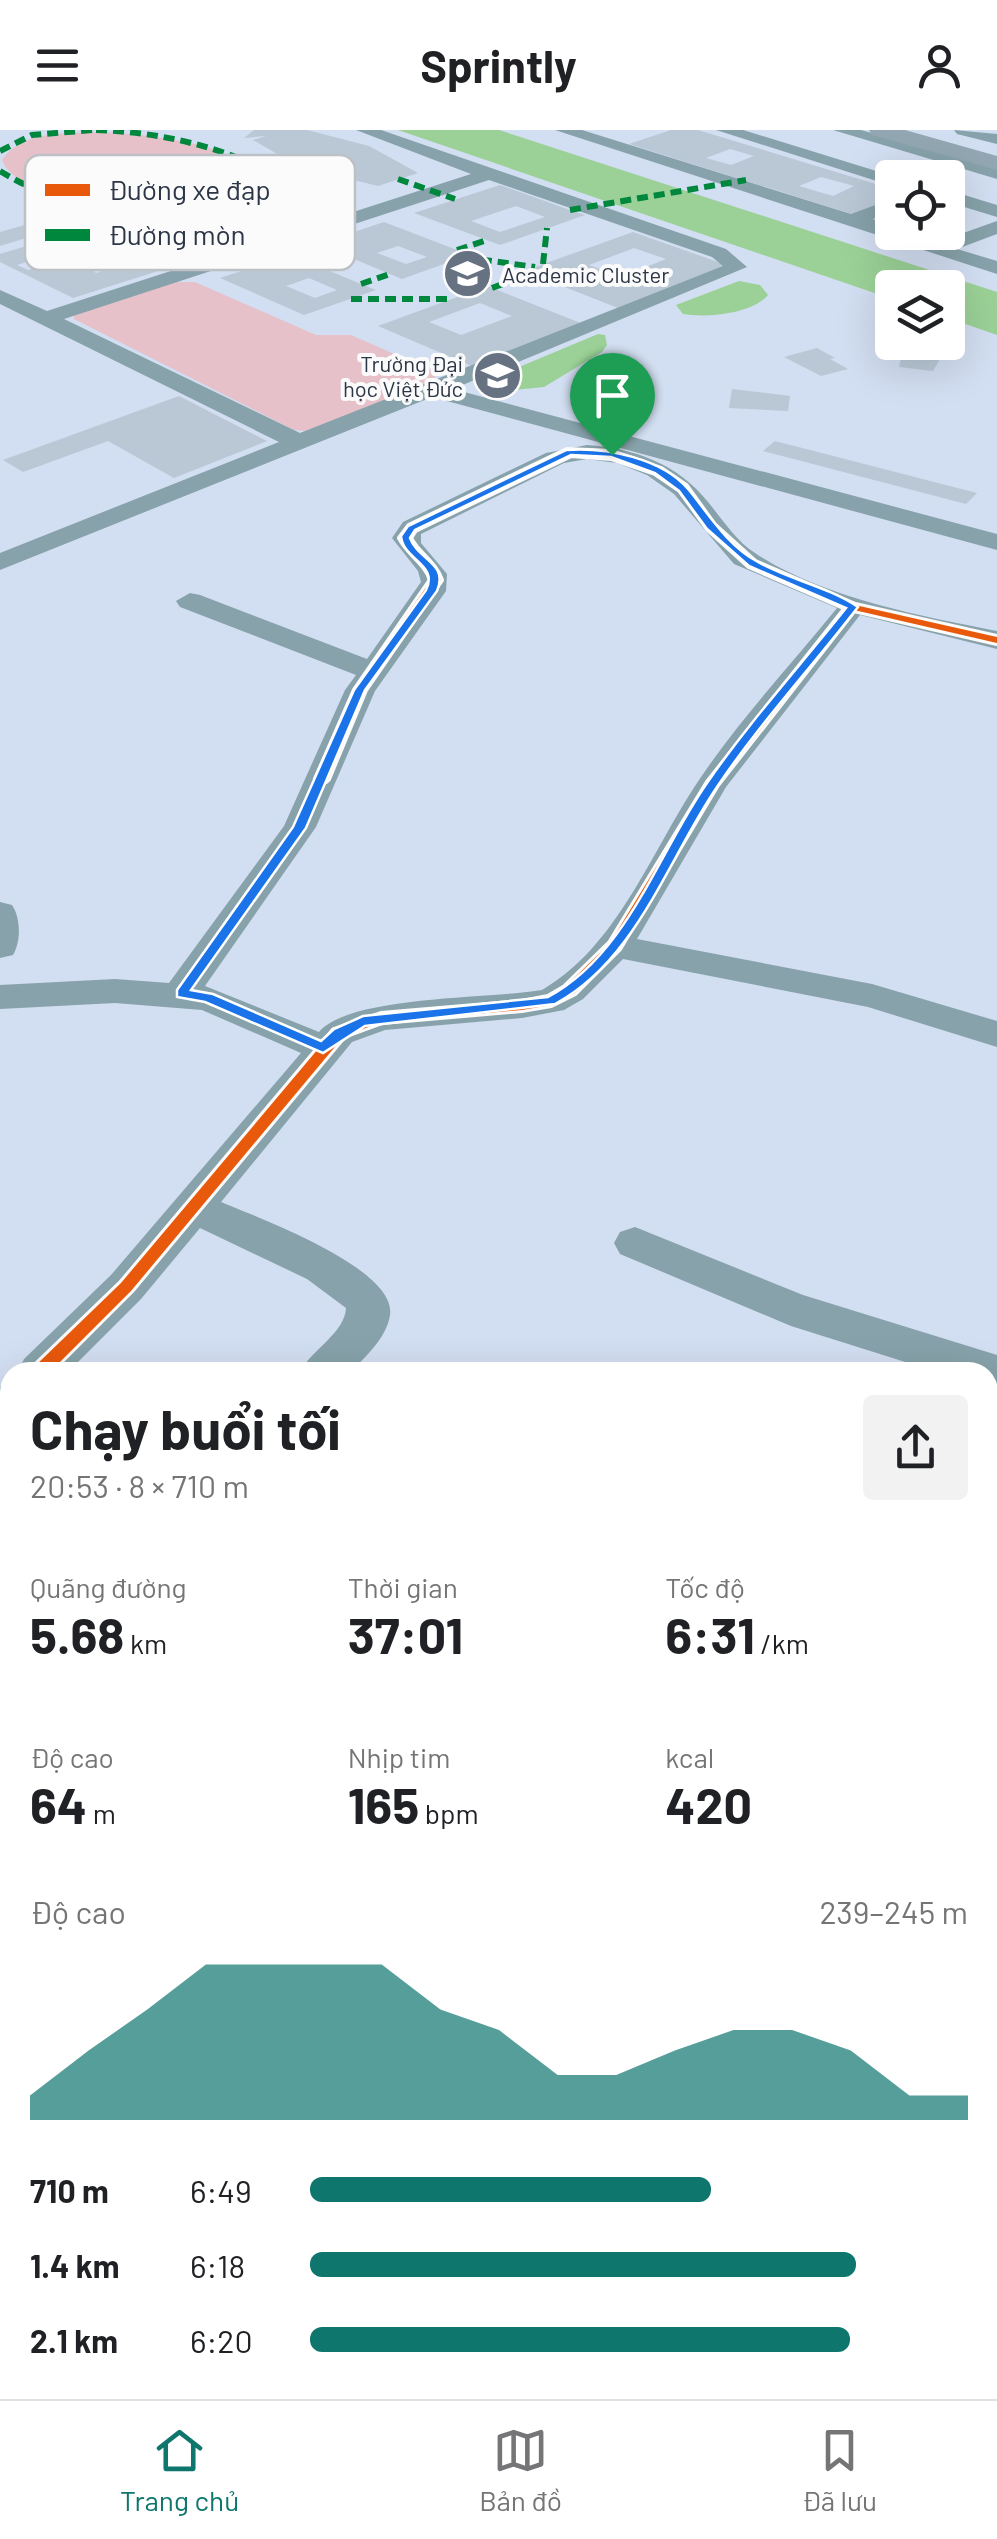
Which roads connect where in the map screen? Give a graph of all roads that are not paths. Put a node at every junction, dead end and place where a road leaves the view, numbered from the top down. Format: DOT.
graph roads {
  1 [pos="365,130"];
  2 [pos="564,130"];
  3 [pos="725,130"];
  4 [pos="842,130"];
  5 [pos="880,130"];
  6 [pos="918,130"];
  7 [pos="963,130"];
  8 [pos="997,139"];
  9 [pos="997,152"];
  10 [pos="997,163"];
  11 [pos="489,174"];
  12 [pos="997,174"];
  13 [pos="875,175"];
  14 [pos="965,201"];
  15 [pos="997,210"];
  16 [pos="875,214"];
  17 [pos="965,216"];
  18 [pos="355,218"];
  19 [pos="856,222"];
  20 [pos="875,226"];
  21 [pos="997,226"];
  22 [pos="965,239"];
  23 [pos="965,241"];
  24 [pos="958,250"];
  25 [pos="997,250"];
  26 [pos="997,268"];
  27 [pos="194,270"];
  28 [pos="0,296"];
  29 [pos="46,318"];
  30 [pos="428,389"];
  31 [pos="297,441"];
  32 [pos="997,542"];
  33 [pos="0,562"];
  34 [pos="190,601"];
  35 [pos="852,607"];
  36 [pos="997,640"];
  37 [pos="371,671"];
  38 [pos="0,913"];
  39 [pos="615,946"];
  40 [pos="0,947"];
  41 [pos="1,992"];
  42 [pos="182,993"];
  43 [pos="997,1034"];
  44 [pos="323,1048"];
  45 [pos="192,1207"];
  46 [pos="635,1243"];
  47 [pos="50,1362"];
  48 [pos="330,1362"];
  49 [pos="962,1362"];
  1 -- 11 [label="street"];
  2 -- 19 [label="street"];
  3 -- 13 [label="street"];
  4 -- 12 [label="street"];
  5 -- 10 [label="main road"];
  6 -- 9 [label="main road"];
  7 -- 8 [label="street"];
  11 -- 18 [label="street"];
  11 -- 30 [label="street"];
  14 -- 15 [label="street"];
  16 -- 19 [label="street"];
  17 -- 21 [label="street"];
  19 -- 20 [label="street"];
  21 -- 22 [label="street"];
  23 -- 25 [label="street"];
  24 -- 26 [label="street"];
  27 -- 29 [label="street"];
  28 -- 29 [label="street"];
  29 -- 31 [label="street"];
  30 -- 31 [label="street"];
  30 -- 32 [label="street"];
  31 -- 33 [label="street"];
  34 -- 37 [label="street"];
  35 -- 36 [label="street"];
  35 -- 37 [label="street"];
  35 -- 39 [label="street"];
  37 -- 42 [label="street"];
  38 -- 40 [label="street"];
  39 -- 43 [label="street"];
  39 -- 44 [label="street"];
  41 -- 42 [label="street"];
  42 -- 44 [label="street"];
  44 -- 45 [label="street"];
  45 -- 47 [label="street"];
  45 -- 48 [label="street"];
  46 -- 49 [label="street"];
}
